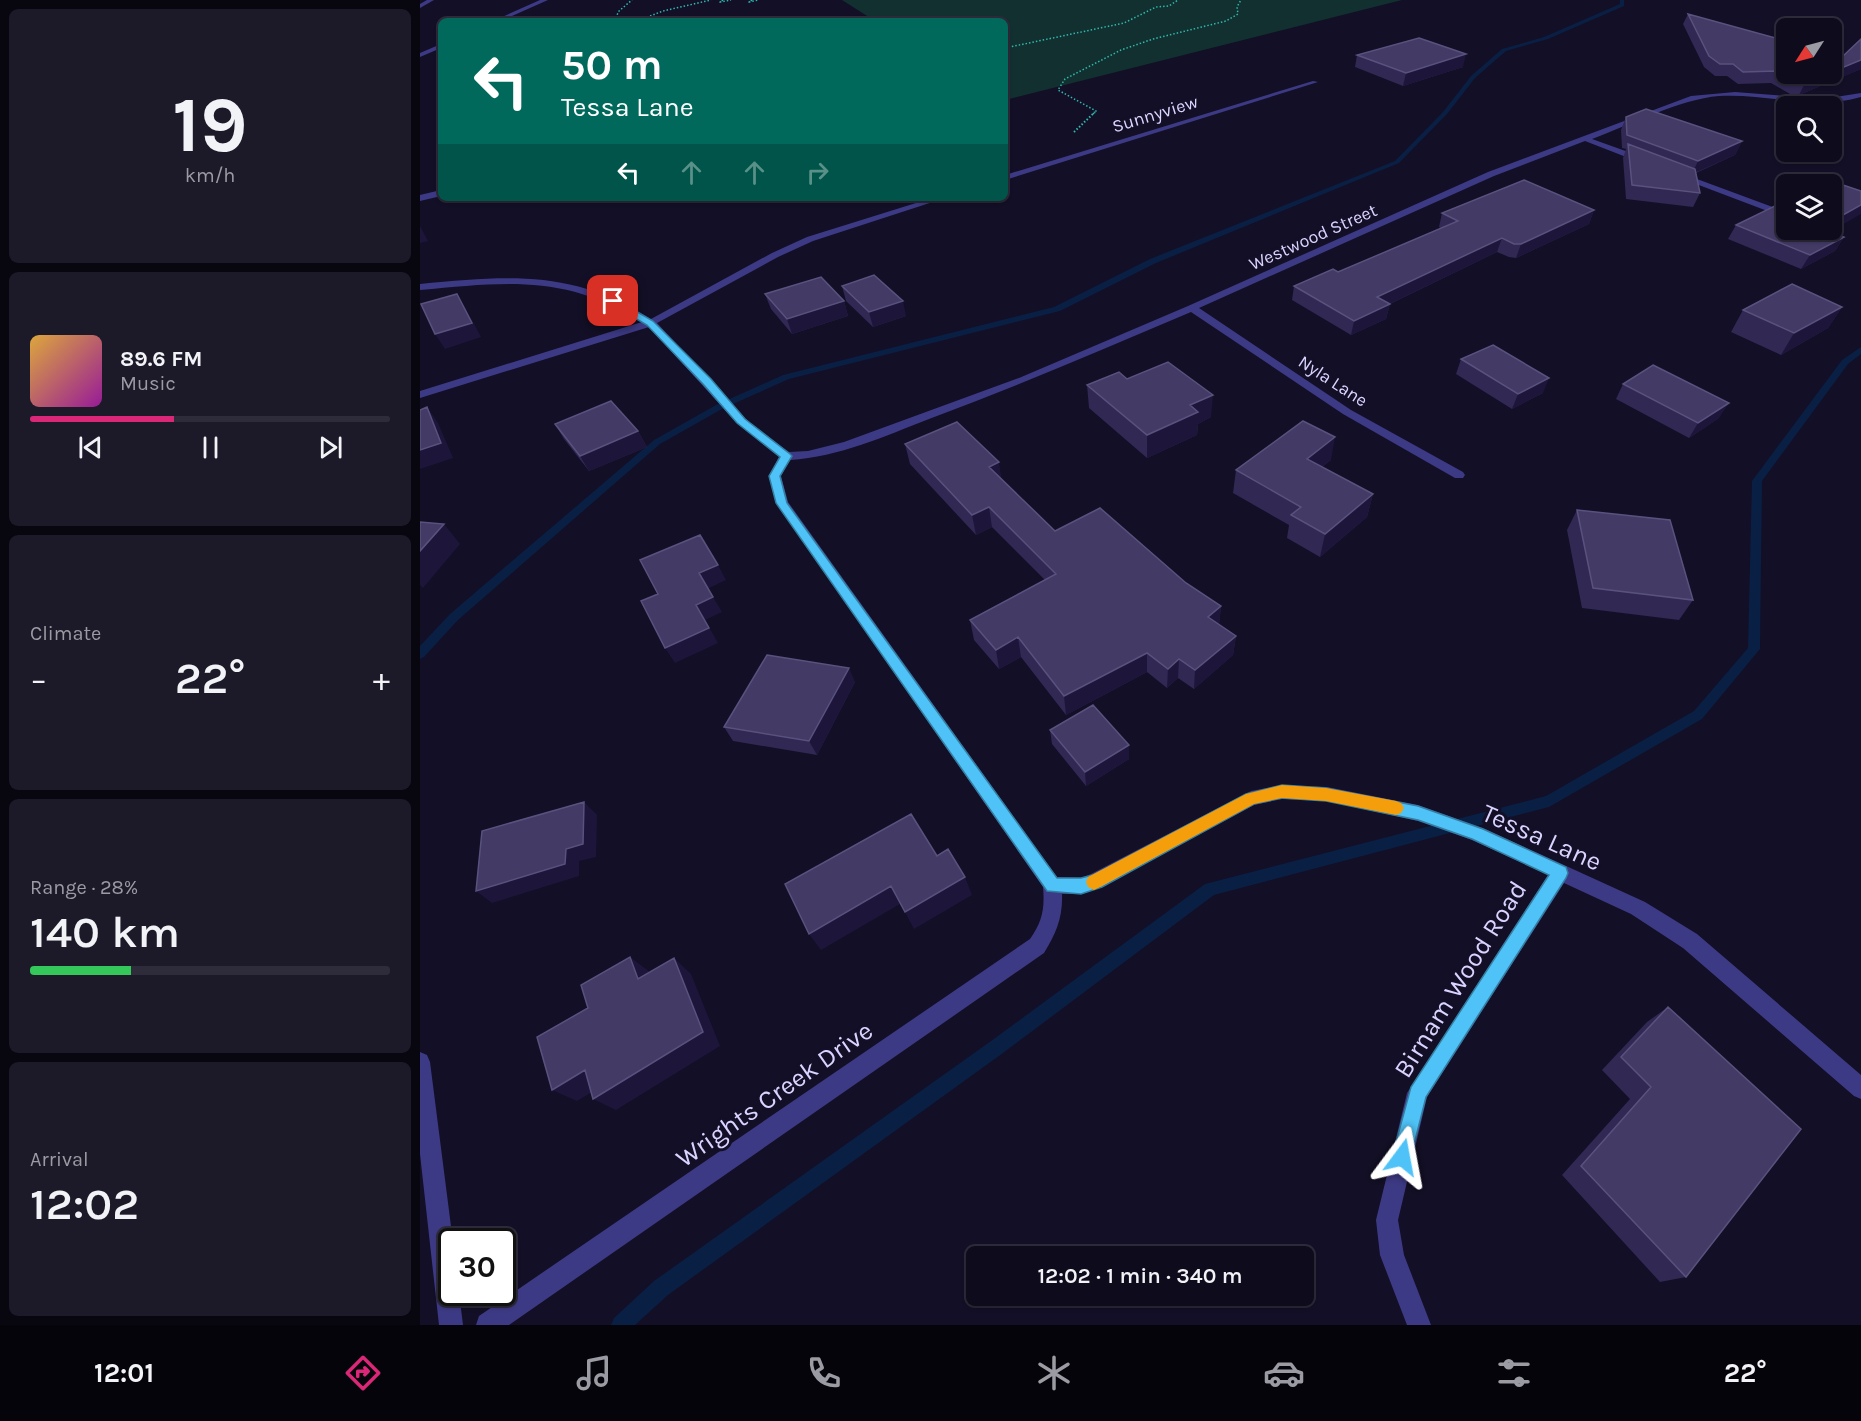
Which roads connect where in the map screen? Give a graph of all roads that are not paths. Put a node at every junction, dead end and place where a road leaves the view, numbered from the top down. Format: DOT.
graph roads {
  1 [pos="429,0"];
  2 [pos="545,0"];
  3 [pos="420,4"];
  4 [pos="503,18"];
  5 [pos="438,47"];
  6 [pos="420,56"];
  7 [pos="1315,82"];
  8 [pos="1861,95"];
  9 [pos="1586,139"];
  10 [pos="1653,164"];
  11 [pos="1664,169"];
  12 [pos="1008,177"];
  13 [pos="438,194"];
  14 [pos="420,198"];
  15 [pos="931,201"];
  16 [pos="1776,211"];
  17 [pos="420,287"];
  18 [pos="1192,308"];
  19 [pos="650,323"];
  20 [pos="420,395"];
  21 [pos="786,456"];
  22 [pos="1458,475"];
  23 [pos="1560,873"];
  24 [pos="1053,885"];
  25 [pos="420,1062"];
  26 [pos="1861,1089"];
  27 [pos="451,1325"];
  28 [pos="488,1325"];
  29 [pos="1419,1325"];
  1 -- 3 [label="street"];
  2 -- 4 [label="street"];
  5 -- 6 [label="street"];
  7 -- 12 [label="street, Sunnyview"];
  8 -- 9 [label="street, Westwood Street"];
  9 -- 10 [label="street"];
  9 -- 18 [label="street, Westwood Street"];
  11 -- 16 [label="street"];
  13 -- 14 [label="street"];
  15 -- 19 [label="street"];
  17 -- 19 [label="street"];
  18 -- 21 [label="street, Westwood Street"];
  18 -- 22 [label="street, Nyla Lane"];
  19 -- 20 [label="street"];
  19 -- 21 [label="street"];
  21 -- 24 [label="street"];
  23 -- 24 [label="street, Tessa Lane"];
  23 -- 26 [label="street, Tessa Lane"];
  23 -- 29 [label="street, Birnam Wood Road"];
  24 -- 28 [label="street, Wrights Creek Drive"];
  25 -- 27 [label="street"];
}
